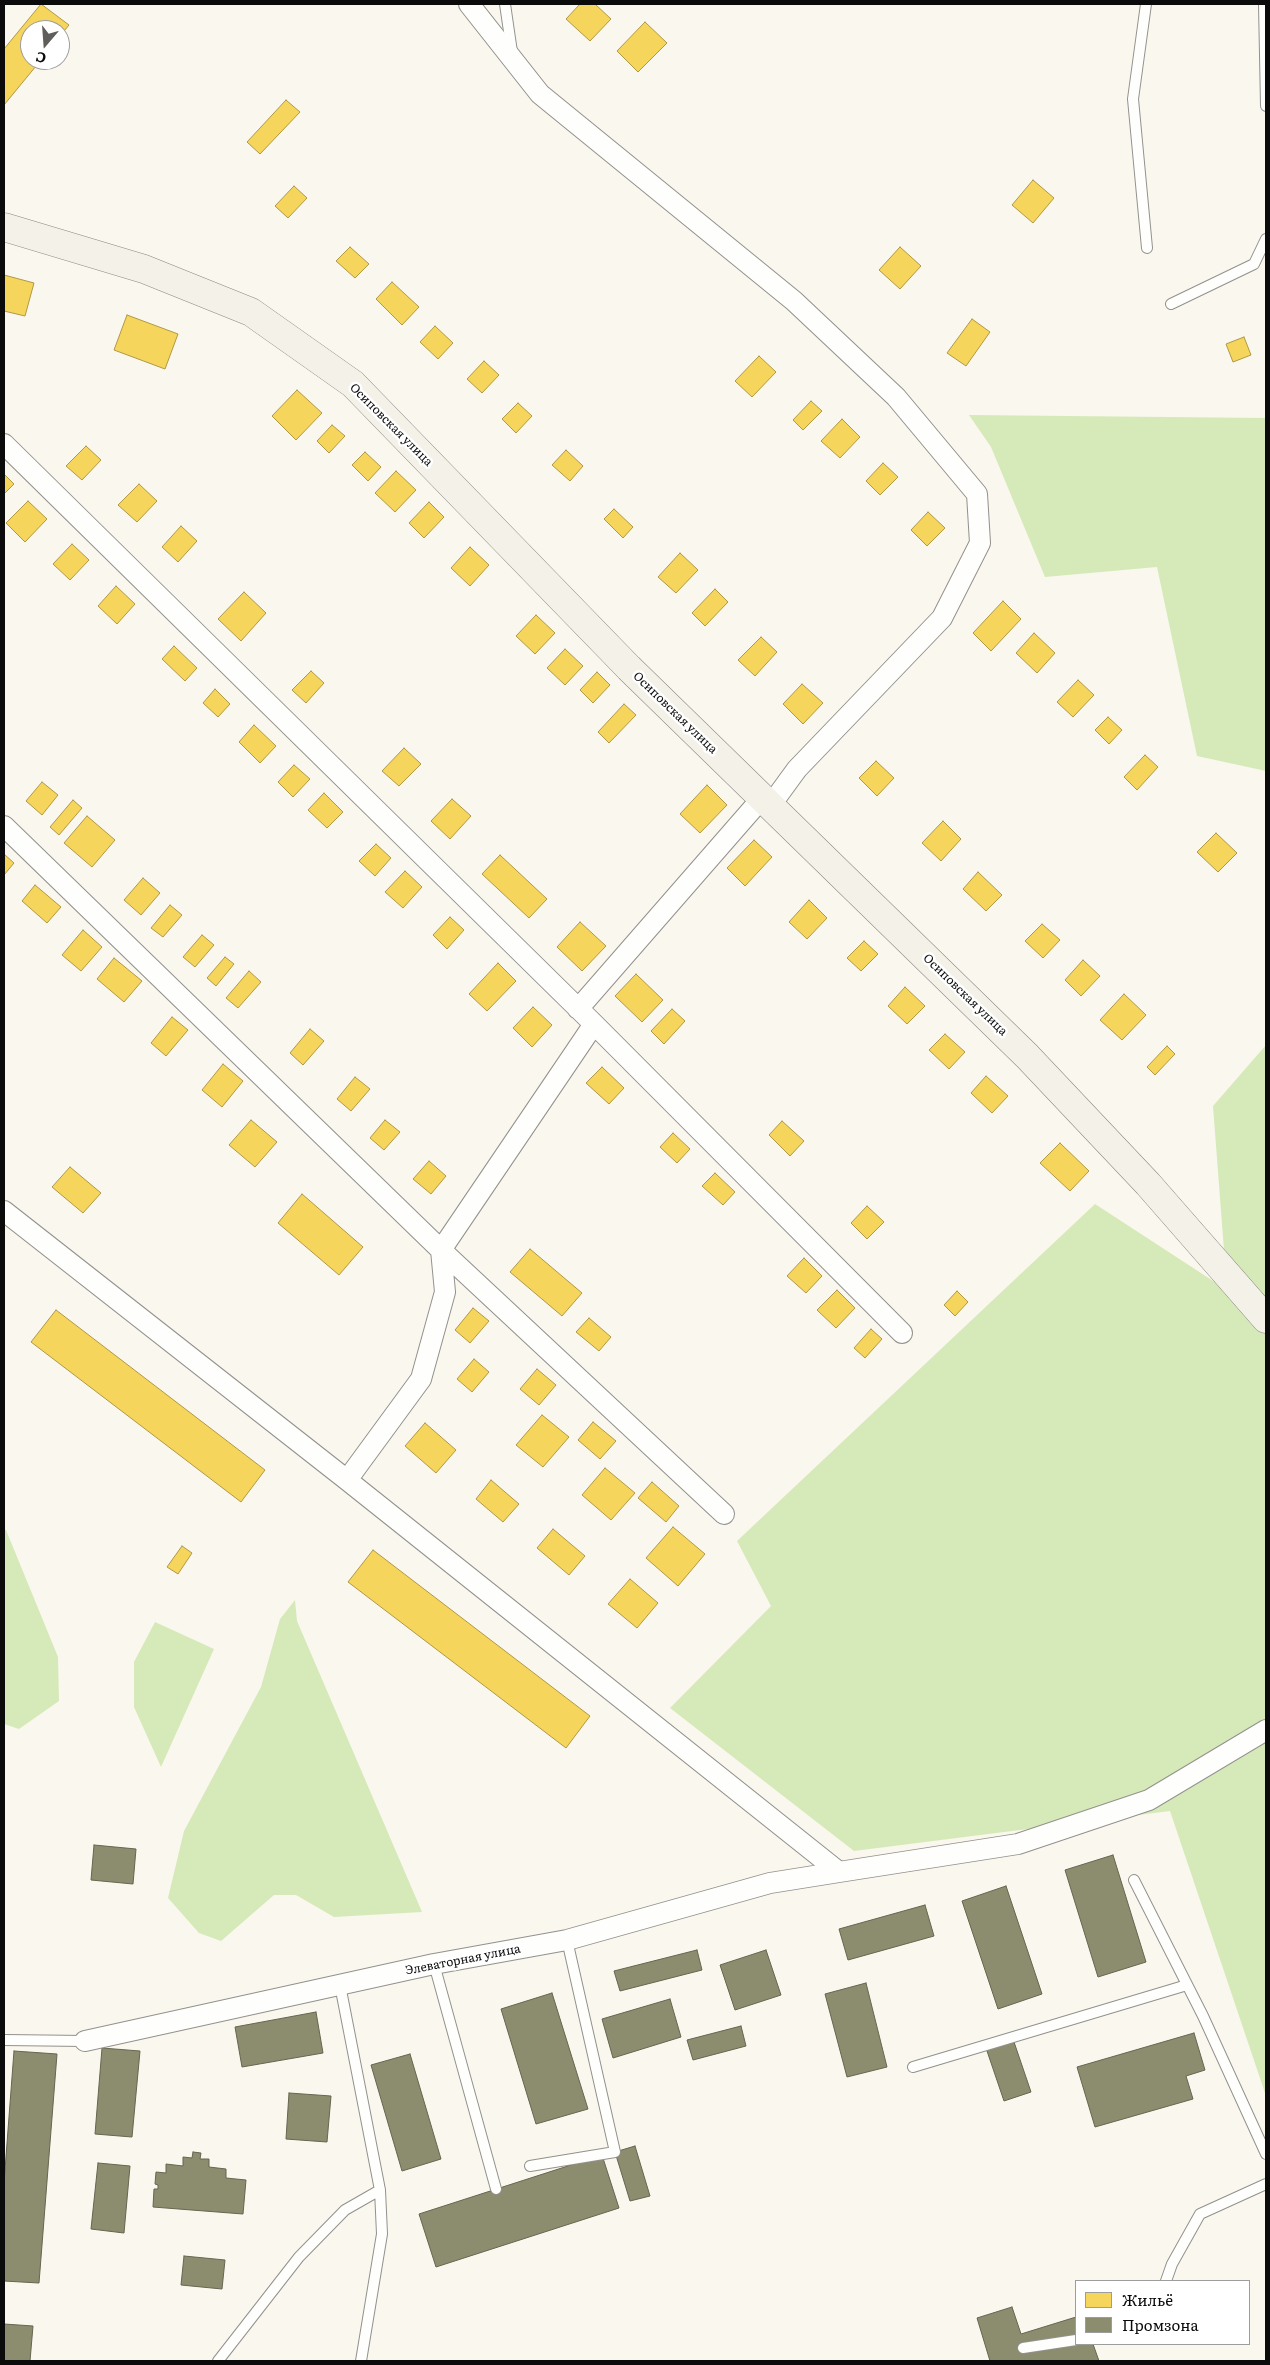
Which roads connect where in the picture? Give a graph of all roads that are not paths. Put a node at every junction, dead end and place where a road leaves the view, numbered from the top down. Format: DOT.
graph roads {
  1 [pos="469,4"];
  2 [pos="505,4"];
  3 [pos="1146,4"];
  4 [pos="1264,4"];
  5 [pos="514,62"];
  6 [pos="1266,106"];
  7 [pos="4,227"];
  8 [pos="1266,239"];
  9 [pos="1147,248"];
  10 [pos="1171,304"];
  11 [pos="4,444"];
  12 [pos="766,802"];
  13 [pos="4,826"];
  14 [pos="578,1009"];
  15 [pos="594,1024"];
  16 [pos="4,1212"];
  17 [pos="442,1250"];
  18 [pos="1266,1319"];
  19 [pos="902,1333"];
  20 [pos="347,1480"];
  21 [pos="724,1514"];
  22 [pos="1266,1730"];
  23 [pos="839,1872"];
  24 [pos="1134,1880"];
  25 [pos="567,1940"];
  26 [pos="434,1964"];
  27 [pos="340,1985"];
  28 [pos="1187,1985"];
  29 [pos="4,2040"];
  30 [pos="84,2041"];
  31 [pos="913,2066"];
  32 [pos="1266,2154"];
  33 [pos="530,2166"];
  34 [pos="1266,2184"];
  35 [pos="496,2189"];
  36 [pos="380,2190"];
  37 [pos="1166,2280"];
  38 [pos="1075,2340"];
  39 [pos="1023,2348"];
  40 [pos="218,2361"];
  41 [pos="360,2361"];
  1 -- 5 [label="street"];
  2 -- 5 [label="lane"];
  3 -- 9 [label="lane"];
  4 -- 6 [label="lane"];
  5 -- 12 [label="street"];
  7 -- 12 [label="street, Осиповская улица"];
  8 -- 10 [label="lane"];
  11 -- 14 [label="street"];
  12 -- 14 [label="street"];
  12 -- 18 [label="street, Осиповская улица"];
  13 -- 17 [label="street"];
  14 -- 15 [label="street"];
  15 -- 17 [label="street"];
  15 -- 19 [label="street"];
  16 -- 20 [label="street"];
  17 -- 20 [label="street"];
  17 -- 21 [label="street"];
  20 -- 23 [label="street"];
  22 -- 23 [label="street, Элеваторная улица"];
  23 -- 25 [label="street, Элеваторная улица"];
  24 -- 28 [label="lane"];
  25 -- 26 [label="street, Элеваторная улица"];
  25 -- 33 [label="lane"];
  26 -- 27 [label="street, Элеваторная улица"];
  26 -- 35 [label="lane"];
  27 -- 30 [label="street, Элеваторная улица"];
  27 -- 36 [label="lane"];
  28 -- 31 [label="lane"];
  28 -- 32 [label="lane"];
  29 -- 30 [label="lane"];
  34 -- 37 [label="lane"];
  36 -- 40 [label="lane"];
  36 -- 41 [label="lane"];
  38 -- 39 [label="lane"];
}
